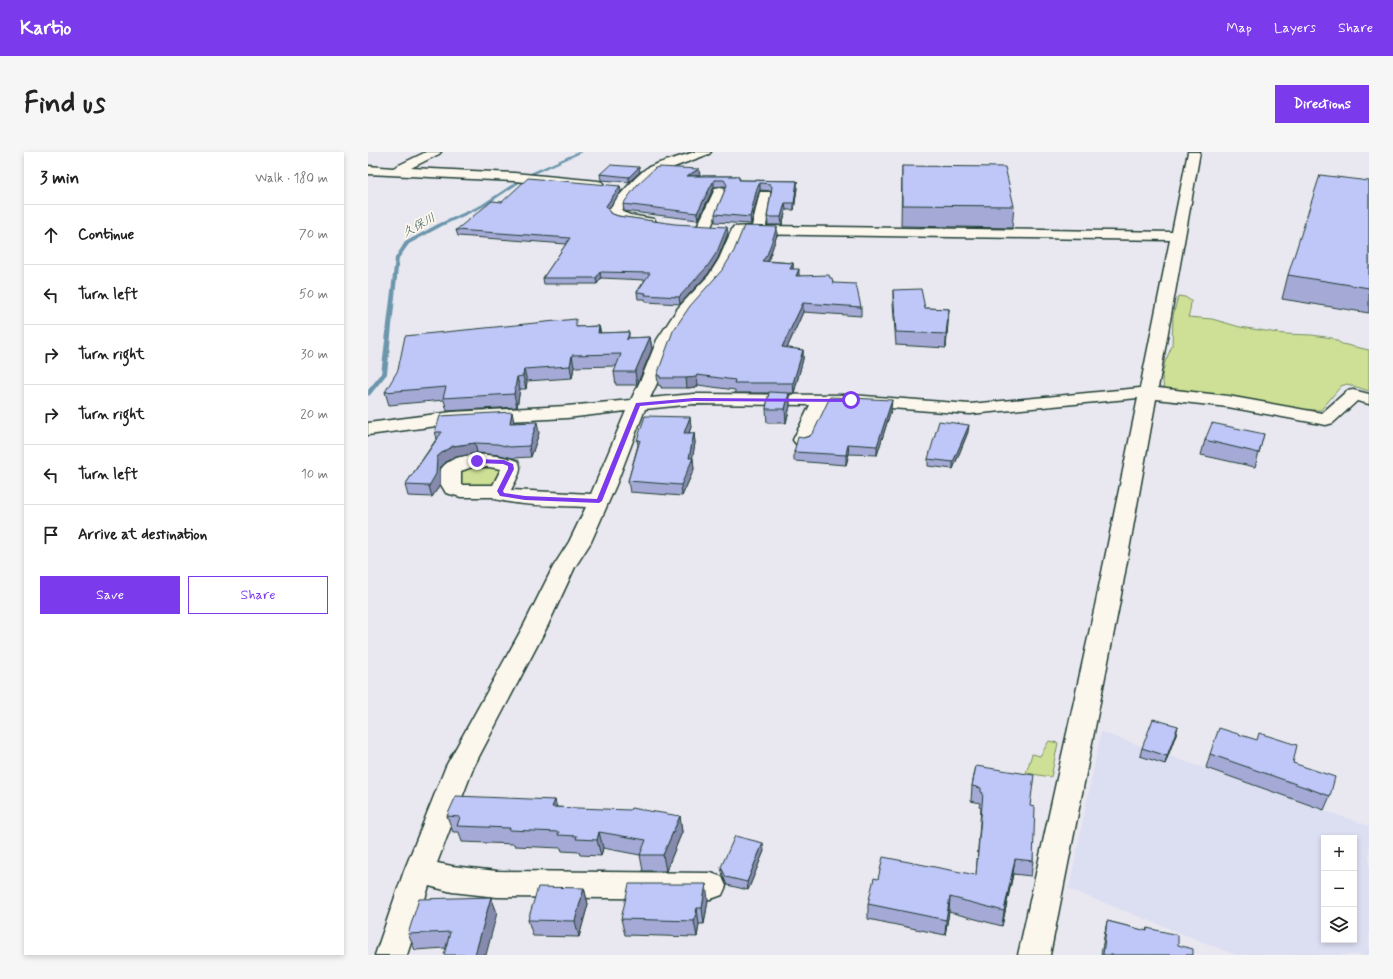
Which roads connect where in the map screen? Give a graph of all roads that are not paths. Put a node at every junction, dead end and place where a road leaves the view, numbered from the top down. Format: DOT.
graph roads {
  1 [pos="435,152"];
  2 [pos="705,152"];
  3 [pos="1194,152"];
  4 [pos="368,170"];
  5 [pos="393,172"];
  6 [pos="374,182"];
  7 [pos="634,188"];
  8 [pos="720,191"];
  9 [pos="765,195"];
  10 [pos="661,223"];
  11 [pos="690,226"];
  12 [pos="728,229"];
  13 [pos="1177,236"];
  14 [pos="1148,392"];
  15 [pos="1369,399"];
  16 [pos="822,400"];
  17 [pos="638,404"];
  18 [pos="368,429"];
  19 [pos="803,440"];
  20 [pos="500,491"];
  21 [pos="599,501"];
  22 [pos="419,871"];
  23 [pos="711,886"];
  24 [pos="391,955"];
  25 [pos="1034,955"];
  1 -- 5 [label="street"];
  2 -- 7 [label="street"];
  3 -- 13 [label="street"];
  4 -- 5 [label="street"];
  5 -- 6 [label="street"];
  5 -- 7 [label="street"];
  7 -- 10 [label="street"];
  8 -- 12 [label="street"];
  9 -- 12 [label="street"];
  11 -- 12 [label="street"];
  12 -- 13 [label="street"];
  12 -- 17 [label="street"];
  13 -- 14 [label="street"];
  14 -- 15 [label="street"];
  14 -- 16 [label="street"];
  14 -- 25 [label="street"];
  16 -- 17 [label="street"];
  16 -- 19 [label="street"];
  17 -- 18 [label="street"];
  17 -- 21 [label="street"];
  20 -- 21 [label="street"];
  21 -- 22 [label="street"];
  22 -- 23 [label="street"];
  22 -- 24 [label="street"];
}
